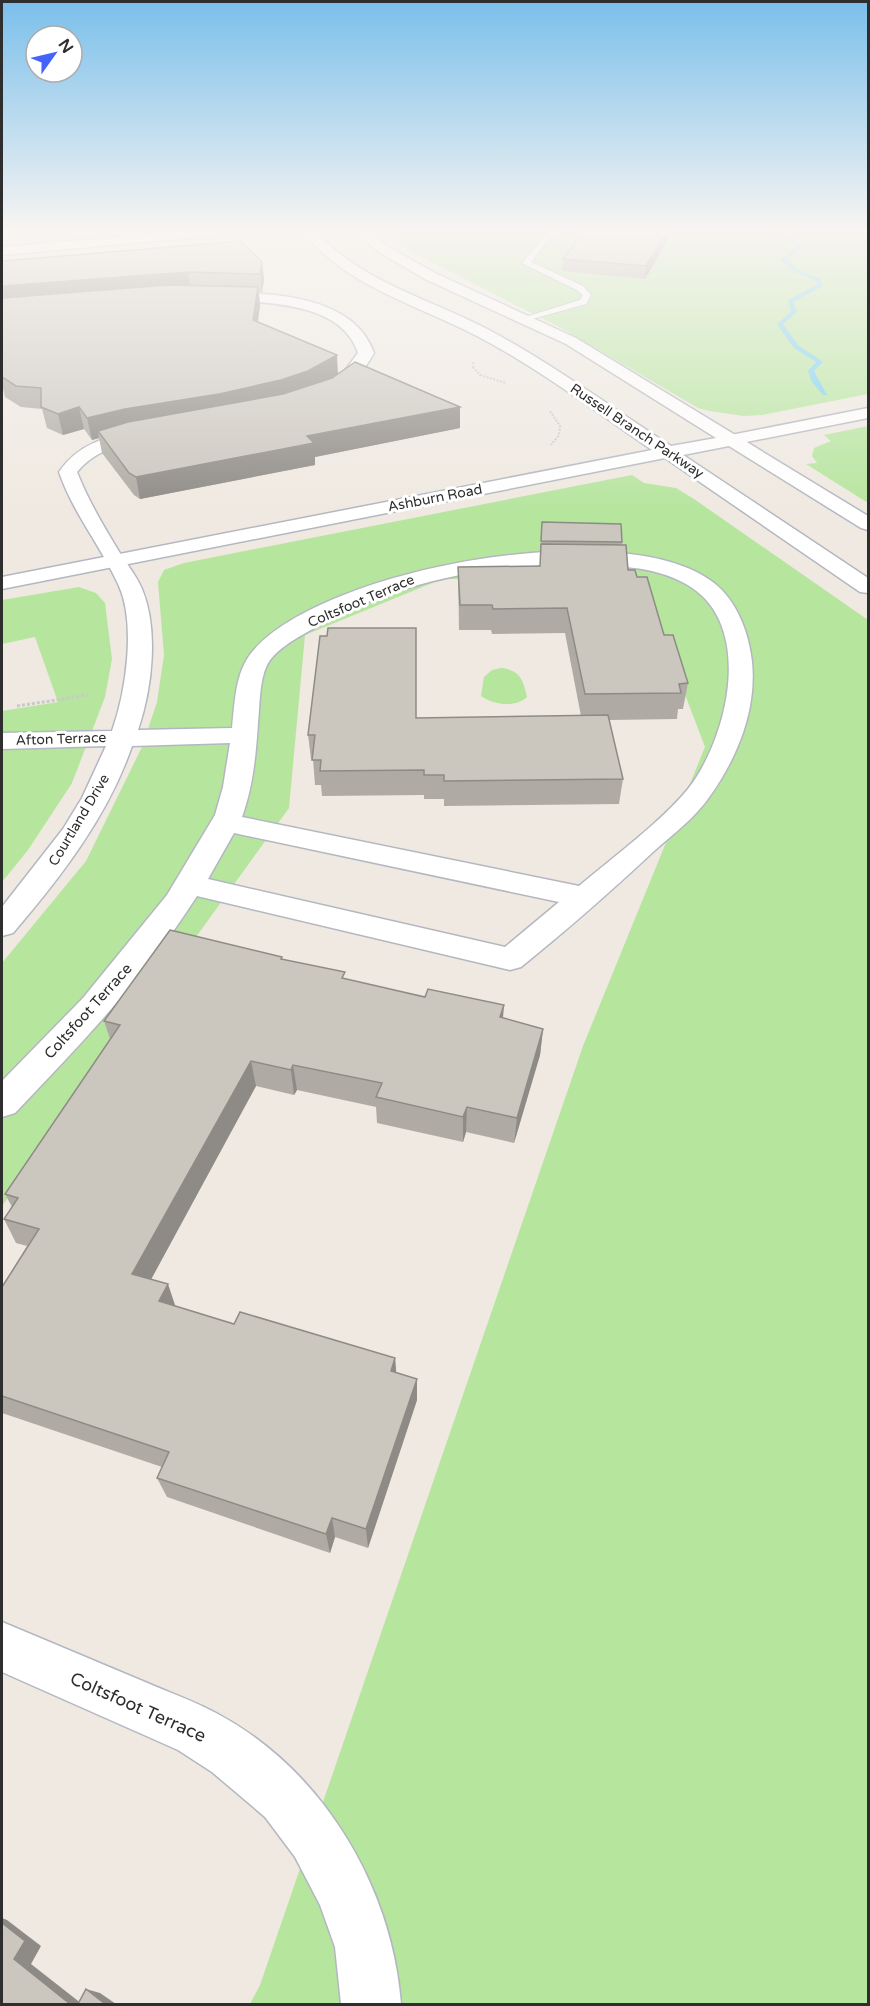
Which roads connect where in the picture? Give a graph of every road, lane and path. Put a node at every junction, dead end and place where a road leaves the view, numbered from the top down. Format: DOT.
graph roads {
  1 [pos="349,325"];
  2 [pos="463,325"];
  3 [pos="539,325"];
  4 [pos="312,398"];
  5 [pos="868,413"];
  6 [pos="156,432"];
  7 [pos="731,440"];
  8 [pos="667,452"];
  9 [pos="868,524"];
  10 [pos="115,561"];
  11 [pos="2,583"];
  12 [pos="868,587"];
  13 [pos="88,695"];
  14 [pos="12,707"];
  15 [pos="244,735"];
  16 [pos="121,737"];
  17 [pos="2,741"];
  18 [pos="226,822"];
  19 [pos="188,884"];
  20 [pos="586,898"];
  21 [pos="2,926"];
  22 [pos="2,1103"];
  23 [pos="2,1647"];
  24 [pos="371,2004"];
  1 -- 4 [label="street"];
  2 -- 8 [label="street, Russell Branch Parkway"];
  3 -- 7 [label="street"];
  5 -- 7 [label="street, Ashburn Road"];
  6 -- 10 [label="street, Courtland Drive"];
  7 -- 8 [label="street, Ashburn Road"];
  7 -- 9 [label="street"];
  8 -- 10 [label="street, Ashburn Road"];
  8 -- 12 [label="street, Russell Branch Parkway"];
  10 -- 11 [label="street, Ashburn Road"];
  10 -- 16 [label="street, Courtland Drive"];
  13 -- 14 [label="path"];
  15 -- 16 [label="street"];
  15 -- 18 [label="street, Coltsfoot Terrace"];
  15 -- 20 [label="street, Coltsfoot Terrace"];
  16 -- 17 [label="street, Afton Terrace"];
  16 -- 21 [label="street, Courtland Drive"];
  18 -- 19 [label="street, Coltsfoot Terrace"];
  18 -- 20 [label="street"];
  19 -- 20 [label="street, Coltsfoot Terrace"];
  19 -- 22 [label="street, Coltsfoot Terrace"];
  23 -- 24 [label="street, Coltsfoot Terrace"];
}
